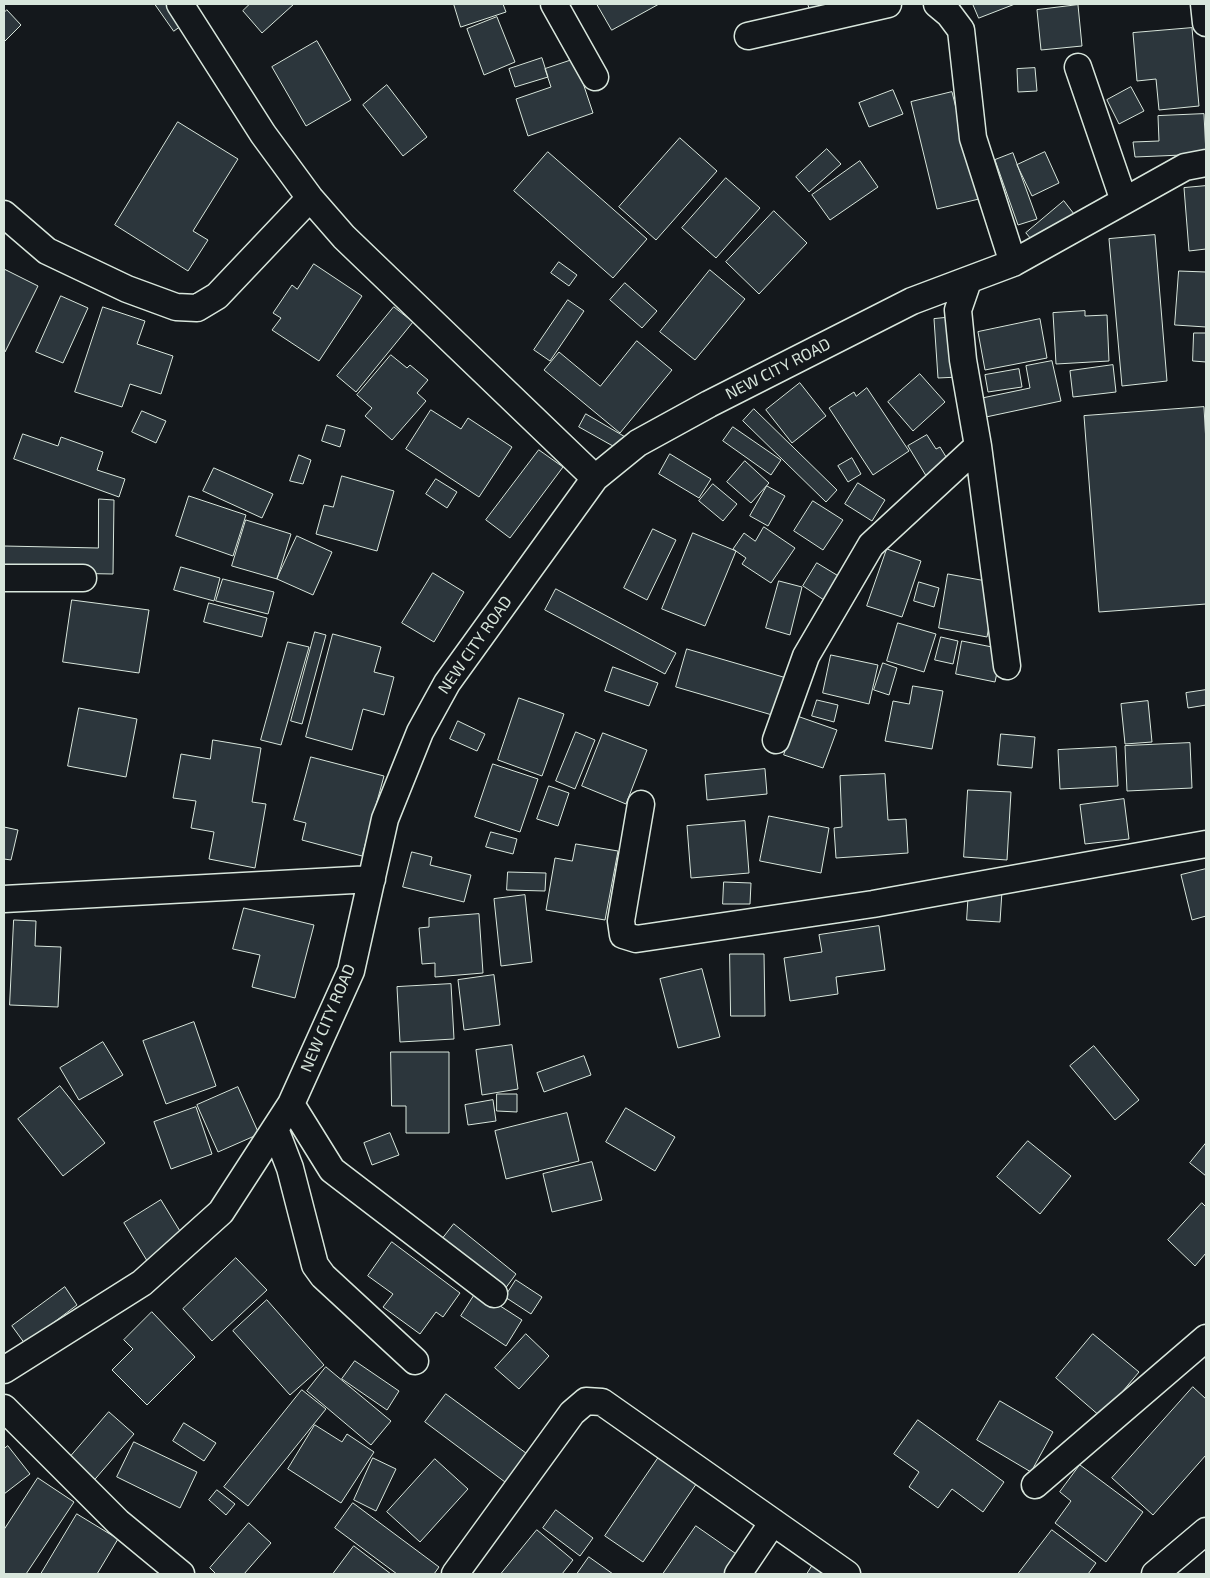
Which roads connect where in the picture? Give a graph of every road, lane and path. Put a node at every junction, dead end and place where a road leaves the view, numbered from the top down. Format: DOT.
graph roads {
  1 [pos="180,4"];
  2 [pos="554,4"];
  3 [pos="888,4"];
  4 [pos="937,4"];
  5 [pos="1204,4"];
  6 [pos="1206,22"];
  7 [pos="748,36"];
  8 [pos="1078,67"];
  9 [pos="595,77"];
  10 [pos="1206,163"];
  11 [pos="310,198"];
  12 [pos="1124,201"];
  13 [pos="4,214"];
  14 [pos="1013,263"];
  15 [pos="968,282"];
  16 [pos="978,446"];
  17 [pos="595,478"];
  18 [pos="4,578"];
  19 [pos="83,578"];
  20 [pos="1007,666"];
  21 [pos="776,740"];
  22 [pos="642,804"];
  23 [pos="1206,844"];
  24 [pos="372,879"];
  25 [pos="4,900"];
  26 [pos="291,1104"];
  27 [pos="275,1129"];
  28 [pos="494,1294"];
  29 [pos="1206,1338"];
  30 [pos="415,1361"];
  31 [pos="4,1370"];
  32 [pos="4,1408"];
  33 [pos="1035,1486"];
  34 [pos="773,1522"];
  35 [pos="1206,1531"];
  36 [pos="181,1574"];
  37 [pos="454,1574"];
  38 [pos="738,1574"];
  39 [pos="847,1574"];
  40 [pos="1155,1574"];
  1 -- 11 [label="street"];
  2 -- 9 [label="street"];
  3 -- 7 [label="street"];
  4 -- 14 [label="street"];
  5 -- 6 [label="street"];
  8 -- 12 [label="street"];
  10 -- 12 [label="street, NEW CITY ROAD"];
  11 -- 13 [label="street"];
  11 -- 17 [label="street"];
  12 -- 14 [label="street, NEW CITY ROAD"];
  14 -- 15 [label="street, NEW CITY ROAD"];
  15 -- 16 [label="street"];
  15 -- 17 [label="street, NEW CITY ROAD"];
  16 -- 20 [label="street"];
  16 -- 21 [label="street"];
  17 -- 24 [label="street, NEW CITY ROAD"];
  18 -- 19 [label="street"];
  22 -- 23 [label="street"];
  24 -- 25 [label="street"];
  24 -- 26 [label="street, NEW CITY ROAD"];
  26 -- 27 [label="street, NEW CITY ROAD"];
  26 -- 28 [label="street"];
  27 -- 30 [label="street"];
  27 -- 31 [label="street, NEW CITY ROAD"];
  29 -- 33 [label="street"];
  32 -- 36 [label="street"];
  34 -- 37 [label="street"];
  34 -- 38 [label="street"];
  34 -- 39 [label="street"];
  35 -- 40 [label="street"];
}
